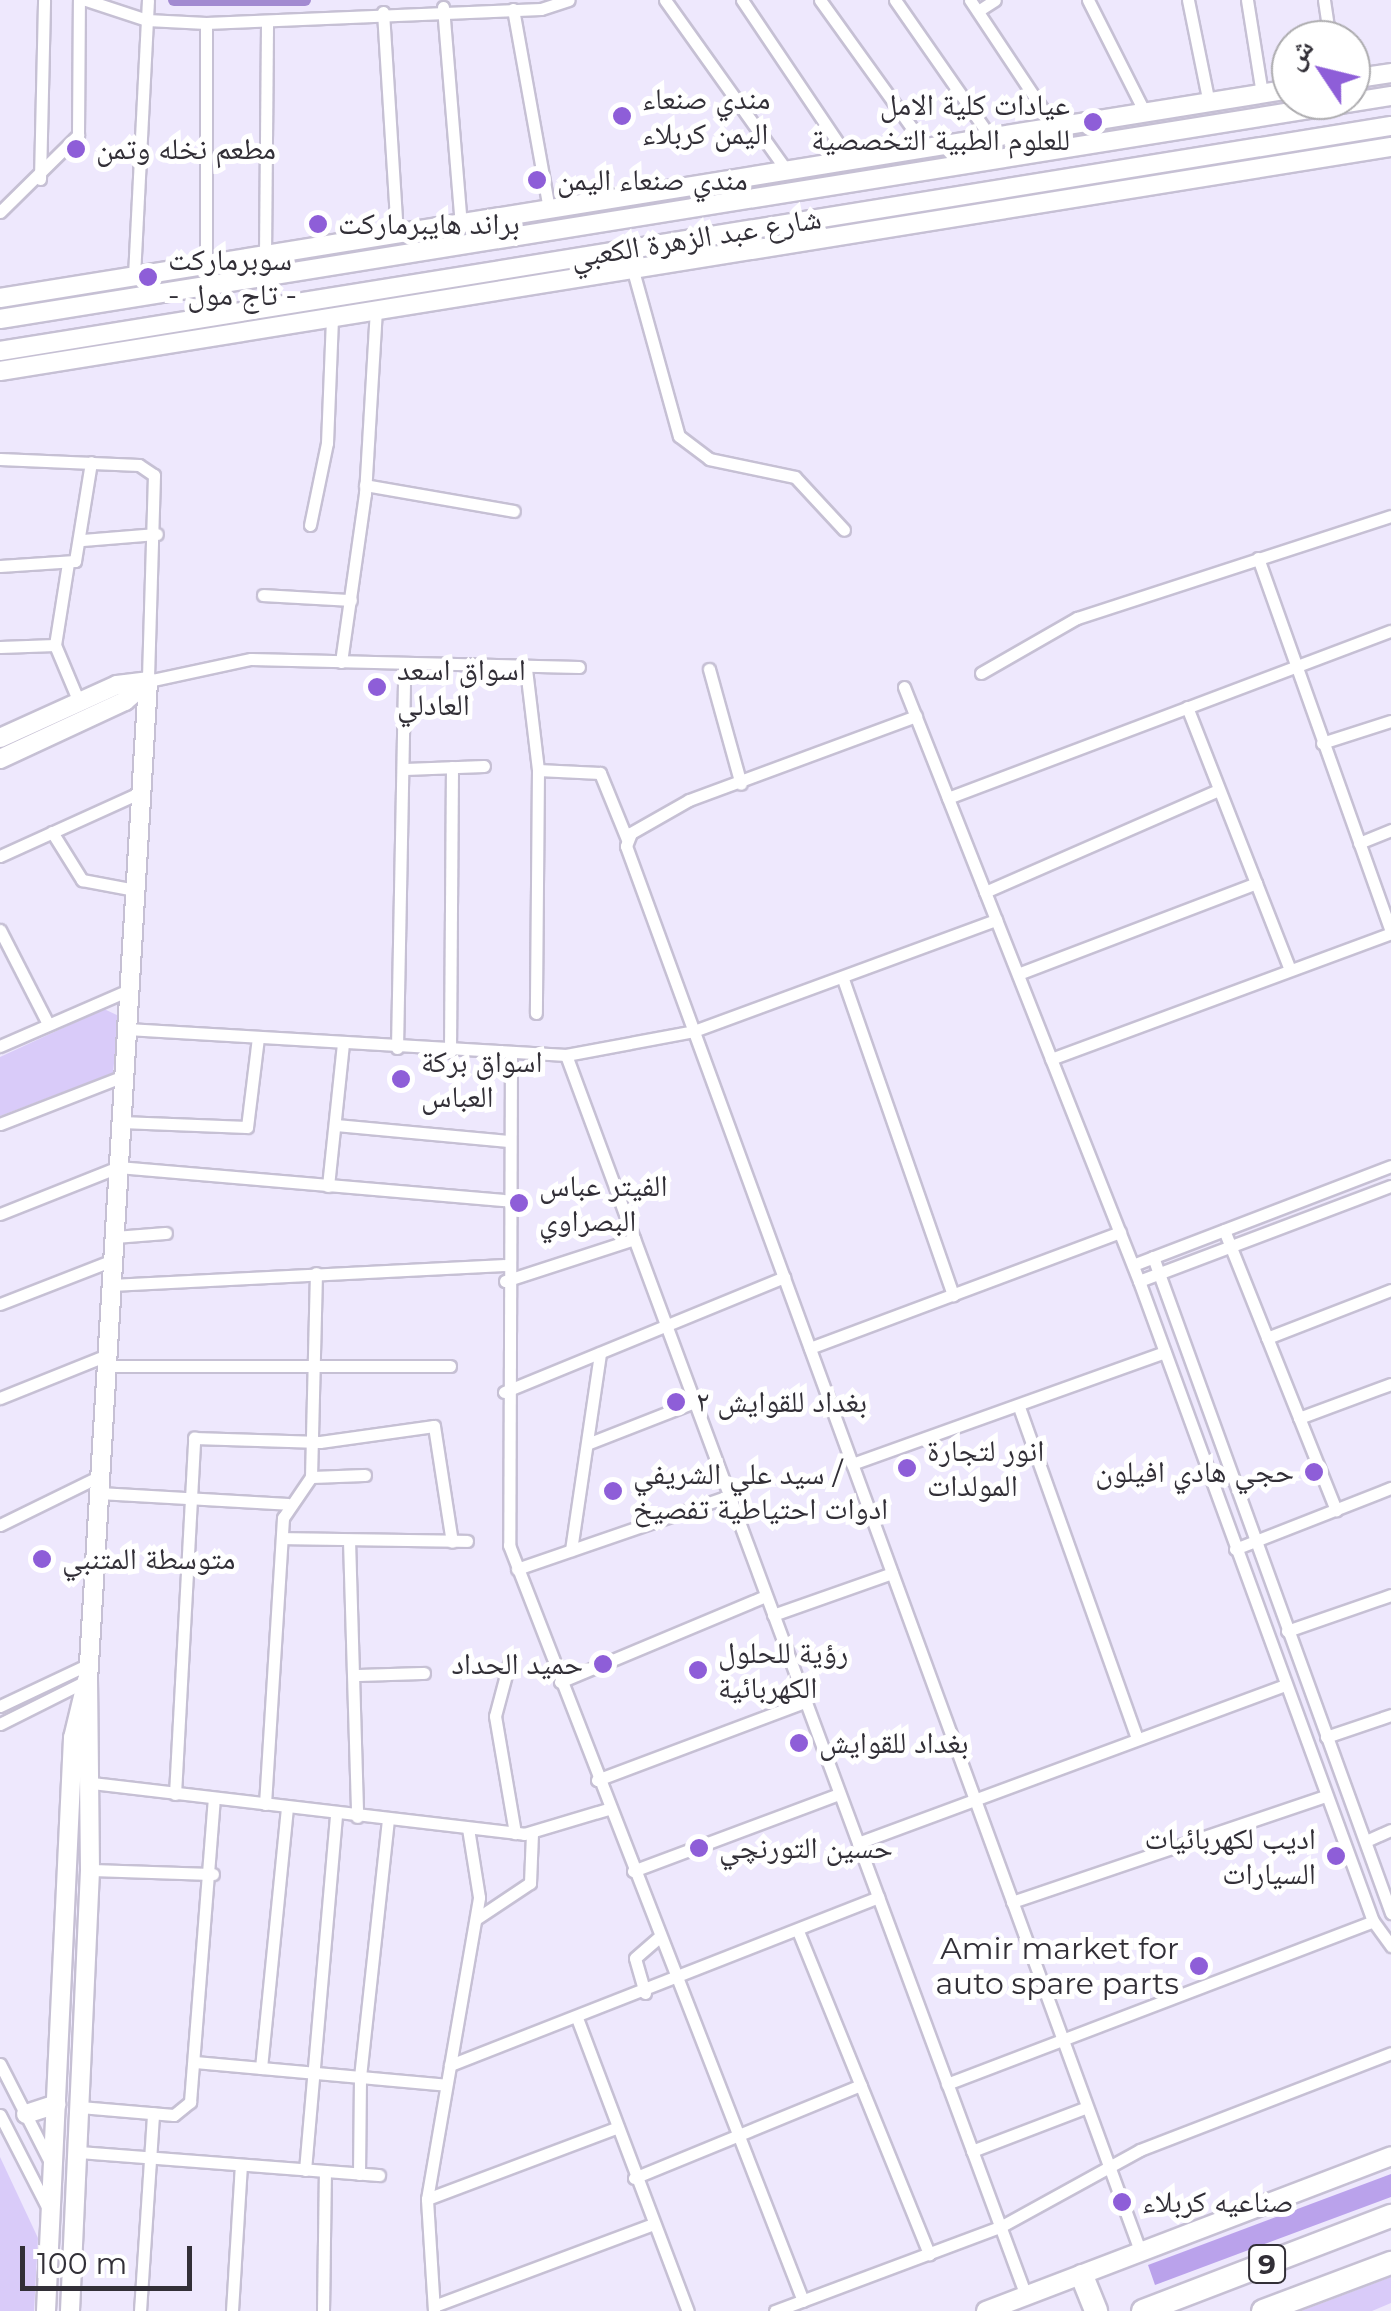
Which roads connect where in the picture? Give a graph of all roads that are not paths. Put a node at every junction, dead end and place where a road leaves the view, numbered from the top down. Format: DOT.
graph roads {
  1 [pos="44,0"];
  2 [pos="83,0"];
  3 [pos="148,0"];
  4 [pos="569,0"];
  5 [pos="665,0"];
  6 [pos="742,0"];
  7 [pos="820,0"];
  8 [pos="895,0"];
  9 [pos="996,0"];
  10 [pos="1088,0"];
  11 [pos="1188,0"];
  12 [pos="1247,0"];
  13 [pos="974,6"];
  14 [pos="442,7"];
  15 [pos="513,8"];
  16 [pos="383,12"];
  17 [pos="147,20"];
  18 [pos="267,20"];
  19 [pos="206,23"];
  20 [pos="1271,92"];
  21 [pos="1262,94"];
  22 [pos="1209,103"];
  23 [pos="1145,113"];
  24 [pos="1271,114"];
  25 [pos="1273,120"];
  26 [pos="1210,124"];
  27 [pos="1391,126"];
  28 [pos="1055,128"];
  29 [pos="991,138"];
  30 [pos="1276,144"];
  31 [pos="927,148"];
  32 [pos="1391,148"];
  33 [pos="1216,154"];
  34 [pos="850,161"];
  35 [pos="787,172"];
  36 [pos="40,179"];
  37 [pos="548,209"];
  38 [pos="0,212"];
  39 [pos="461,224"];
  40 [pos="398,234"];
  41 [pos="627,249"];
  42 [pos="264,255"];
  43 [pos="206,264"];
  44 [pos="631,269"];
  45 [pos="134,276"];
  46 [pos="219,283"];
  47 [pos="164,292"];
  48 [pos="0,298"];
  49 [pos="376,309"];
  50 [pos="226,315"];
  51 [pos="332,316"];
  52 [pos="0,319"];
  53 [pos="162,325"];
  54 [pos="0,350"];
  55 [pos="0,371"];
  56 [pos="0,459"];
  57 [pos="91,462"];
  58 [pos="366,485"];
  59 [pos="514,511"];
  60 [pos="1391,516"];
  61 [pos="310,524"];
  62 [pos="844,530"];
  63 [pos="157,534"];
  64 [pos="82,540"];
  65 [pos="1258,558"];
  66 [pos="68,563"];
  67 [pos="0,566"];
  68 [pos="263,595"];
  69 [pos="351,600"];
  70 [pos="1391,631"];
  71 [pos="55,645"];
  72 [pos="0,647"];
  73 [pos="340,662"];
  74 [pos="1294,666"];
  75 [pos="404,667"];
  76 [pos="579,667"];
  77 [pos="526,669"];
  78 [pos="709,669"];
  79 [pos="981,673"];
  80 [pos="148,681"];
  81 [pos="904,688"];
  82 [pos="79,702"];
  83 [pos="1186,707"];
  84 [pos="916,716"];
  85 [pos="1391,720"];
  86 [pos="0,738"];
  87 [pos="1322,743"];
  88 [pos="0,759"];
  89 [pos="484,766"];
  90 [pos="452,767"];
  91 [pos="405,769"];
  92 [pos="538,770"];
  93 [pos="741,784"];
  94 [pos="1219,790"];
  95 [pos="141,792"];
  96 [pos="948,798"];
  97 [pos="1391,830"];
  98 [pos="52,832"];
  99 [pos="627,839"];
  100 [pos="1358,843"];
  101 [pos="0,856"];
  102 [pos="1256,883"];
  103 [pos="135,890"];
  104 [pos="985,892"];
  105 [pos="996,920"];
  106 [pos="0,930"];
  107 [pos="1391,932"];
  108 [pos="1290,970"];
  109 [pos="1018,974"];
  110 [pos="842,979"];
  111 [pos="129,990"];
  112 [pos="536,1013"];
  113 [pos="48,1024"];
  114 [pos="127,1028"];
  115 [pos="694,1031"];
  116 [pos="258,1038"];
  117 [pos="343,1044"];
  118 [pos="0,1046"];
  119 [pos="397,1048"];
  120 [pos="450,1052"];
  121 [pos="512,1055"];
  122 [pos="566,1055"];
  123 [pos="1051,1059"];
  124 [pos="124,1076"];
  125 [pos="121,1122"];
  126 [pos="0,1124"];
  127 [pos="336,1125"];
  128 [pos="508,1141"];
  129 [pos="1391,1166"];
  130 [pos="118,1167"];
  131 [pos="328,1186"];
  132 [pos="1391,1186"];
  133 [pos="1330,1190"];
  134 [pos="506,1200"];
  135 [pos="1338,1206"];
  136 [pos="0,1214"];
  137 [pos="1224,1230"];
  138 [pos="1120,1232"];
  139 [pos="166,1233"];
  140 [pos="114,1237"];
  141 [pos="634,1239"];
  142 [pos="1230,1247"];
  143 [pos="1153,1257"];
  144 [pos="113,1260"];
  145 [pos="505,1265"];
  146 [pos="1133,1265"];
  147 [pos="316,1272"];
  148 [pos="1159,1274"];
  149 [pos="784,1278"];
  150 [pos="505,1281"];
  151 [pos="1139,1282"];
  152 [pos="112,1285"];
  153 [pos="1391,1290"];
  154 [pos="953,1295"];
  155 [pos="0,1304"];
  156 [pos="667,1326"];
  157 [pos="1267,1338"];
  158 [pos="810,1348"];
  159 [pos="1165,1352"];
  160 [pos="600,1353"];
  161 [pos="313,1360"];
  162 [pos="107,1361"];
  163 [pos="450,1366"];
  164 [pos="1391,1384"];
  165 [pos="504,1392"];
  166 [pos="0,1398"];
  167 [pos="694,1402"];
  168 [pos="1020,1407"];
  169 [pos="1299,1418"];
  170 [pos="311,1442"];
  171 [pos="587,1444"];
  172 [pos="852,1464"];
  173 [pos="365,1474"];
  174 [pos="311,1476"];
  175 [pos="100,1485"];
  176 [pos="1391,1488"];
  177 [pos="729,1496"];
  178 [pos="187,1498"];
  179 [pos="288,1504"];
  180 [pos="1336,1510"];
  181 [pos="0,1526"];
  182 [pos="282,1538"];
  183 [pos="349,1540"];
  184 [pos="466,1541"];
  185 [pos="1256,1541"];
  186 [pos="452,1542"];
  187 [pos="1236,1548"];
  188 [pos="570,1550"];
  189 [pos="516,1569"];
  190 [pos="892,1573"];
  191 [pos="1391,1595"];
  192 [pos="766,1596"];
  193 [pos="773,1615"];
  194 [pos="1287,1631"];
  195 [pos="511,1656"];
  196 [pos="88,1672"];
  197 [pos="424,1673"];
  198 [pos="356,1675"];
  199 [pos="560,1682"];
  200 [pos="1285,1685"];
  201 [pos="805,1702"];
  202 [pos="0,1706"];
  203 [pos="1391,1714"];
  204 [pos="0,1724"];
  205 [pos="1136,1734"];
  206 [pos="1326,1738"];
  207 [pos="597,1780"];
  208 [pos="92,1783"];
  209 [pos="176,1794"];
  210 [pos="840,1794"];
  211 [pos="1326,1796"];
  212 [pos="214,1798"];
  213 [pos="975,1799"];
  214 [pos="266,1804"];
  215 [pos="287,1807"];
  216 [pos="608,1808"];
  217 [pos="336,1814"];
  218 [pos="357,1817"];
  219 [pos="388,1821"];
  220 [pos="468,1828"];
  221 [pos="1391,1830"];
  222 [pos="515,1833"];
  223 [pos="532,1833"];
  224 [pos="1366,1841"];
  225 [pos="858,1843"];
  226 [pos="90,1870"];
  227 [pos="633,1870"];
  228 [pos="213,1874"];
  229 [pos="878,1898"];
  230 [pos="1012,1902"];
  231 [pos="1391,1912"];
  232 [pos="476,1920"];
  233 [pos="1373,1921"];
  234 [pos="798,1930"];
  235 [pos="660,1937"];
  236 [pos="1390,1937"];
  237 [pos="677,1980"];
  238 [pos="644,1993"];
  239 [pos="577,2018"];
  240 [pos="1063,2040"];
  241 [pos="1391,2053"];
  242 [pos="195,2062"];
  243 [pos="0,2064"];
  244 [pos="450,2064"];
  245 [pos="261,2068"];
  246 [pos="308,2072"];
  247 [pos="360,2077"];
  248 [pos="947,2084"];
  249 [pos="446,2085"];
  250 [pos="861,2085"];
  251 [pos="56,2104"];
  252 [pos="80,2106"];
  253 [pos="1088,2107"];
  254 [pos="153,2113"];
  255 [pos="26,2114"];
  256 [pos="1,2117"];
  257 [pos="616,2128"];
  258 [pos="35,2132"];
  259 [pos="736,2136"];
  260 [pos="15,2144"];
  261 [pos="972,2150"];
  262 [pos="78,2152"];
  263 [pos="1391,2156"];
  264 [pos="152,2159"];
  265 [pos="242,2166"];
  266 [pos="54,2168"];
  267 [pos="1110,2168"];
  268 [pos="305,2170"];
  269 [pos="325,2172"];
  270 [pos="359,2174"];
  271 [pos="378,2176"];
  272 [pos="634,2178"];
  273 [pos="427,2198"];
  274 [pos="50,2214"];
  275 [pos="1391,2216"];
  276 [pos="651,2225"];
  277 [pos="1000,2228"];
  278 [pos="1141,2252"];
  279 [pos="929,2254"];
  280 [pos="1391,2262"];
  281 [pos="1082,2276"];
  282 [pos="1026,2296"];
  283 [pos="803,2300"];
  284 [pos="434,2308"];
  285 [pos="46,2311"];
  286 [pos="70,2311"];
  287 [pos="140,2311"];
  288 [pos="232,2311"];
  289 [pos="323,2311"];
  290 [pos="688,2311"];
  291 [pos="775,2311"];
  292 [pos="986,2311"];
  293 [pos="1096,2311"];
  294 [pos="1144,2311"];
  295 [pos="1263,2311"];
  1 -- 36 [label="street"];
  2 -- 17 [label="street"];
  2 -- 36 [label="street"];
  3 -- 17 [label="street"];
  4 -- 15 [label="street"];
  5 -- 35 [label="street"];
  6 -- 34 [label="street"];
  7 -- 31 [label="street"];
  8 -- 29 [label="street"];
  9 -- 13 [label="street"];
  10 -- 23 [label="street"];
  11 -- 22 [label="street"];
  12 -- 21 [label="street"];
  13 -- 28 [label="street"];
  14 -- 15 [label="street"];
  14 -- 16 [label="street"];
  14 -- 39 [label="street"];
  15 -- 37 [label="street"];
  16 -- 18 [label="street"];
  16 -- 40 [label="street"];
  17 -- 19 [label="street"];
  17 -- 45 [label="street"];
  18 -- 19 [label="street"];
  18 -- 42 [label="street"];
  19 -- 43 [label="street"];
  20 -- 21 [label="street"];
  21 -- 22 [label="street"];
  22 -- 23 [label="street"];
  23 -- 28 [label="street"];
  24 -- 26 [label="street, شارع عبد الزهرة الكعبي"];
  25 -- 30 [label="street"];
  26 -- 33 [label="street"];
  26 -- 46 [label="street, شارع عبد الزهرة الكعبي"];
  27 -- 30 [label="street, شارع عبد الزهرة الكعبي"];
  28 -- 29 [label="street"];
  29 -- 31 [label="street"];
  30 -- 33 [label="street, شارع عبد الزهرة الكعبي"];
  31 -- 34 [label="street"];
  32 -- 44 [label="street"];
  33 -- 41 [label="street, شارع عبد الزهرة الكعبي"];
  34 -- 35 [label="street"];
  35 -- 37 [label="street"];
  36 -- 38 [label="street"];
  37 -- 39 [label="street"];
  39 -- 40 [label="street"];
  40 -- 42 [label="street"];
  41 -- 44 [label="street"];
  41 -- 50 [label="street, شارع عبد الزهرة الكعبي"];
  42 -- 43 [label="street"];
  43 -- 45 [label="street"];
  44 -- 49 [label="street"];
  44 -- 62 [label="street"];
  45 -- 48 [label="street"];
  46 -- 47 [label="street, شارع عبد الزهرة الكعبي"];
  46 -- 50 [label="street"];
  47 -- 52 [label="street, شارع عبد الزهرة الكعبي"];
  47 -- 53 [label="street"];
  49 -- 51 [label="street"];
  49 -- 58 [label="street"];
  50 -- 53 [label="street, شارع عبد الزهرة الكعبي"];
  51 -- 55 [label="street"];
  51 -- 61 [label="street"];
  53 -- 54 [label="street, شارع عبد الزهرة الكعبي"];
  56 -- 57 [label="street"];
  57 -- 63 [label="street"];
  57 -- 64 [label="street"];
  58 -- 59 [label="street"];
  58 -- 69 [label="street"];
  60 -- 65 [label="street"];
  63 -- 64 [label="street"];
  63 -- 80 [label="street"];
  64 -- 66 [label="street"];
  65 -- 74 [label="street"];
  65 -- 79 [label="street"];
  66 -- 67 [label="street"];
  66 -- 71 [label="street"];
  68 -- 69 [label="street"];
  69 -- 73 [label="street"];
  70 -- 74 [label="street"];
  71 -- 72 [label="street"];
  71 -- 82 [label="street"];
  73 -- 75 [label="street"];
  73 -- 80 [label="street"];
  74 -- 83 [label="street"];
  74 -- 87 [label="street"];
  75 -- 77 [label="street"];
  75 -- 91 [label="street"];
  76 -- 77 [label="street"];
  77 -- 92 [label="street"];
  78 -- 93 [label="street"];
  80 -- 82 [label="street"];
  80 -- 88 [label="street"];
  80 -- 95 [label="street"];
  81 -- 84 [label="street"];
  82 -- 86 [label="street"];
  83 -- 94 [label="street"];
  83 -- 96 [label="street"];
  84 -- 93 [label="street"];
  84 -- 96 [label="street"];
  85 -- 87 [label="street"];
  87 -- 100 [label="street"];
  89 -- 90 [label="street"];
  90 -- 91 [label="street"];
  90 -- 120 [label="street"];
  91 -- 119 [label="street"];
  92 -- 99 [label="street"];
  92 -- 112 [label="street"];
  93 -- 99 [label="street"];
  94 -- 102 [label="street"];
  94 -- 104 [label="street"];
  95 -- 98 [label="street"];
  95 -- 103 [label="street"];
  96 -- 104 [label="street"];
  97 -- 100 [label="street"];
  98 -- 101 [label="street"];
  98 -- 103 [label="street"];
  99 -- 115 [label="street"];
  100 -- 107 [label="street"];
  102 -- 108 [label="street"];
  102 -- 109 [label="street"];
  103 -- 111 [label="street"];
  104 -- 105 [label="street"];
  105 -- 109 [label="street"];
  105 -- 110 [label="street"];
  106 -- 113 [label="street"];
  107 -- 108 [label="street"];
  108 -- 123 [label="street"];
  109 -- 123 [label="street"];
  110 -- 115 [label="street"];
  110 -- 154 [label="street"];
  111 -- 113 [label="street"];
  111 -- 114 [label="street"];
  113 -- 118 [label="street"];
  114 -- 116 [label="street"];
  114 -- 124 [label="street"];
  115 -- 122 [label="street"];
  115 -- 149 [label="street"];
  116 -- 117 [label="street"];
  116 -- 125 [label="street"];
  117 -- 119 [label="street"];
  117 -- 127 [label="street"];
  119 -- 120 [label="street"];
  120 -- 121 [label="street"];
  121 -- 122 [label="street"];
  121 -- 128 [label="street"];
  122 -- 141 [label="street"];
  123 -- 138 [label="street"];
  124 -- 125 [label="street"];
  124 -- 126 [label="street"];
  125 -- 130 [label="street"];
  127 -- 128 [label="street"];
  127 -- 131 [label="street"];
  128 -- 134 [label="street"];
  129 -- 133 [label="street"];
  130 -- 131 [label="street"];
  130 -- 136 [label="street"];
  130 -- 140 [label="street"];
  131 -- 134 [label="street"];
  132 -- 135 [label="street"];
  133 -- 135 [label="street"];
  133 -- 137 [label="street"];
  134 -- 145 [label="street"];
  135 -- 142 [label="street"];
  137 -- 142 [label="street"];
  137 -- 143 [label="street"];
  138 -- 146 [label="street"];
  138 -- 154 [label="street"];
  139 -- 140 [label="street"];
  140 -- 144 [label="street"];
  141 -- 150 [label="street"];
  141 -- 156 [label="street"];
  142 -- 148 [label="street"];
  142 -- 157 [label="street"];
  143 -- 146 [label="street"];
  143 -- 148 [label="street"];
  144 -- 152 [label="street"];
  144 -- 155 [label="street"];
  145 -- 147 [label="street"];
  145 -- 150 [label="street"];
  146 -- 151 [label="street"];
  147 -- 152 [label="street"];
  147 -- 161 [label="street"];
  148 -- 151 [label="street"];
  148 -- 185 [label="street"];
  149 -- 156 [label="street"];
  149 -- 158 [label="street"];
  150 -- 165 [label="street"];
  151 -- 159 [label="street"];
  152 -- 162 [label="street"];
  153 -- 157 [label="street"];
  154 -- 158 [label="street"];
  156 -- 160 [label="street"];
  156 -- 167 [label="street"];
  157 -- 169 [label="street"];
  158 -- 172 [label="street"];
  159 -- 168 [label="street"];
  159 -- 187 [label="street"];
  160 -- 165 [label="street"];
  160 -- 171 [label="street"];
  161 -- 162 [label="street"];
  161 -- 163 [label="street"];
  161 -- 170 [label="street"];
  162 -- 166 [label="street"];
  162 -- 175 [label="street"];
  164 -- 169 [label="street"];
  165 -- 189 [label="street"];
  167 -- 171 [label="street"];
  167 -- 177 [label="street"];
  168 -- 172 [label="street"];
  168 -- 205 [label="street"];
  169 -- 180 [label="street"];
  170 -- 174 [label="street"];
  170 -- 178 [label="street"];
  170 -- 186 [label="street"];
  171 -- 188 [label="street"];
  172 -- 190 [label="street"];
  173 -- 174 [label="street"];
  174 -- 179 [label="street"];
  175 -- 178 [label="street"];
  175 -- 181 [label="street"];
  175 -- 196 [label="street"];
  176 -- 180 [label="street"];
  177 -- 188 [label="street"];
  177 -- 192 [label="street"];
  178 -- 179 [label="street"];
  178 -- 209 [label="street"];
  179 -- 182 [label="street"];
  180 -- 185 [label="street"];
  182 -- 183 [label="street"];
  182 -- 214 [label="street"];
  183 -- 186 [label="street"];
  183 -- 198 [label="street"];
  184 -- 186 [label="street"];
  185 -- 187 [label="street"];
  185 -- 194 [label="street"];
  187 -- 200 [label="street"];
  188 -- 189 [label="street"];
  189 -- 199 [label="street"];
  190 -- 193 [label="street"];
  190 -- 213 [label="street"];
  191 -- 194 [label="street"];
  192 -- 193 [label="street"];
  192 -- 199 [label="street"];
  193 -- 201 [label="street"];
  194 -- 206 [label="street"];
  195 -- 222 [label="street"];
  196 -- 202 [label="street"];
  196 -- 204 [label="street"];
  196 -- 208 [label="street"];
  196 -- 251 [label="street"];
  197 -- 198 [label="street"];
  198 -- 218 [label="street"];
  199 -- 207 [label="street"];
  200 -- 205 [label="street"];
  200 -- 211 [label="street"];
  201 -- 207 [label="street"];
  201 -- 210 [label="street"];
  203 -- 206 [label="street"];
  205 -- 213 [label="street"];
  206 -- 224 [label="street"];
  207 -- 216 [label="street"];
  208 -- 209 [label="street"];
  208 -- 226 [label="street"];
  209 -- 212 [label="street"];
  210 -- 225 [label="street"];
  210 -- 227 [label="street"];
  211 -- 230 [label="street"];
  211 -- 233 [label="street"];
  212 -- 214 [label="street"];
  212 -- 228 [label="street"];
  213 -- 225 [label="street"];
  213 -- 230 [label="street"];
  214 -- 215 [label="street"];
  215 -- 217 [label="street"];
  215 -- 245 [label="street"];
  216 -- 223 [label="street"];
  216 -- 227 [label="street"];
  217 -- 218 [label="street"];
  217 -- 246 [label="street"];
  218 -- 219 [label="street"];
  219 -- 220 [label="street"];
  219 -- 247 [label="street"];
  220 -- 222 [label="street"];
  220 -- 232 [label="street"];
  221 -- 224 [label="street"];
  222 -- 223 [label="street"];
  223 -- 232 [label="street"];
  224 -- 231 [label="street"];
  225 -- 229 [label="street"];
  226 -- 228 [label="street"];
  226 -- 252 [label="street"];
  227 -- 235 [label="street"];
  228 -- 242 [label="street"];
  229 -- 234 [label="street"];
  229 -- 248 [label="street"];
  230 -- 240 [label="street"];
  232 -- 244 [label="street"];
  233 -- 236 [label="street"];
  233 -- 240 [label="street"];
  234 -- 237 [label="street"];
  234 -- 250 [label="street"];
  235 -- 237 [label="street"];
  235 -- 238 [label="street"];
  237 -- 238 [label="street"];
  237 -- 259 [label="street"];
  238 -- 239 [label="street"];
  239 -- 244 [label="street"];
  239 -- 257 [label="street"];
  240 -- 248 [label="street"];
  240 -- 253 [label="street"];
  241 -- 267 [label="street"];
  242 -- 245 [label="street"];
  242 -- 254 [label="street"];
  243 -- 255 [label="street"];
  244 -- 249 [label="street"];
  245 -- 246 [label="street"];
  246 -- 247 [label="street"];
  246 -- 268 [label="street"];
  247 -- 249 [label="street"];
  247 -- 270 [label="street"];
  248 -- 261 [label="street"];
  249 -- 273 [label="street"];
  250 -- 259 [label="street"];
  250 -- 279 [label="street"];
  251 -- 255 [label="street"];
  251 -- 266 [label="street"];
  252 -- 254 [label="street"];
  252 -- 262 [label="street"];
  253 -- 261 [label="street"];
  253 -- 267 [label="street"];
  254 -- 264 [label="street"];
  255 -- 258 [label="street"];
  256 -- 260 [label="street"];
  257 -- 272 [label="street"];
  257 -- 273 [label="street"];
  258 -- 260 [label="street"];
  258 -- 266 [label="street"];
  259 -- 272 [label="street"];
  259 -- 283 [label="street"];
  260 -- 274 [label="street"];
  261 -- 277 [label="street"];
  262 -- 264 [label="street"];
  262 -- 286 [label="street"];
  263 -- 278 [label="street"];
  264 -- 265 [label="street"];
  264 -- 287 [label="street"];
  265 -- 268 [label="street"];
  265 -- 288 [label="street"];
  266 -- 274 [label="street"];
  267 -- 277 [label="street"];
  267 -- 278 [label="street"];
  268 -- 269 [label="street"];
  269 -- 270 [label="street"];
  269 -- 289 [label="street"];
  270 -- 271 [label="street"];
  272 -- 276 [label="street"];
  273 -- 284 [label="street"];
  274 -- 285 [label="street"];
  275 -- 294 [label="highway, 9"];
  276 -- 284 [label="street"];
  276 -- 290 [label="street"];
  277 -- 279 [label="street"];
  277 -- 282 [label="street"];
  278 -- 281 [label="street"];
  279 -- 283 [label="street"];
  280 -- 295 [label="highway, 9"];
  281 -- 282 [label="street"];
  281 -- 293 [label="highway"];
  282 -- 292 [label="street"];
  283 -- 291 [label="street"];
}
